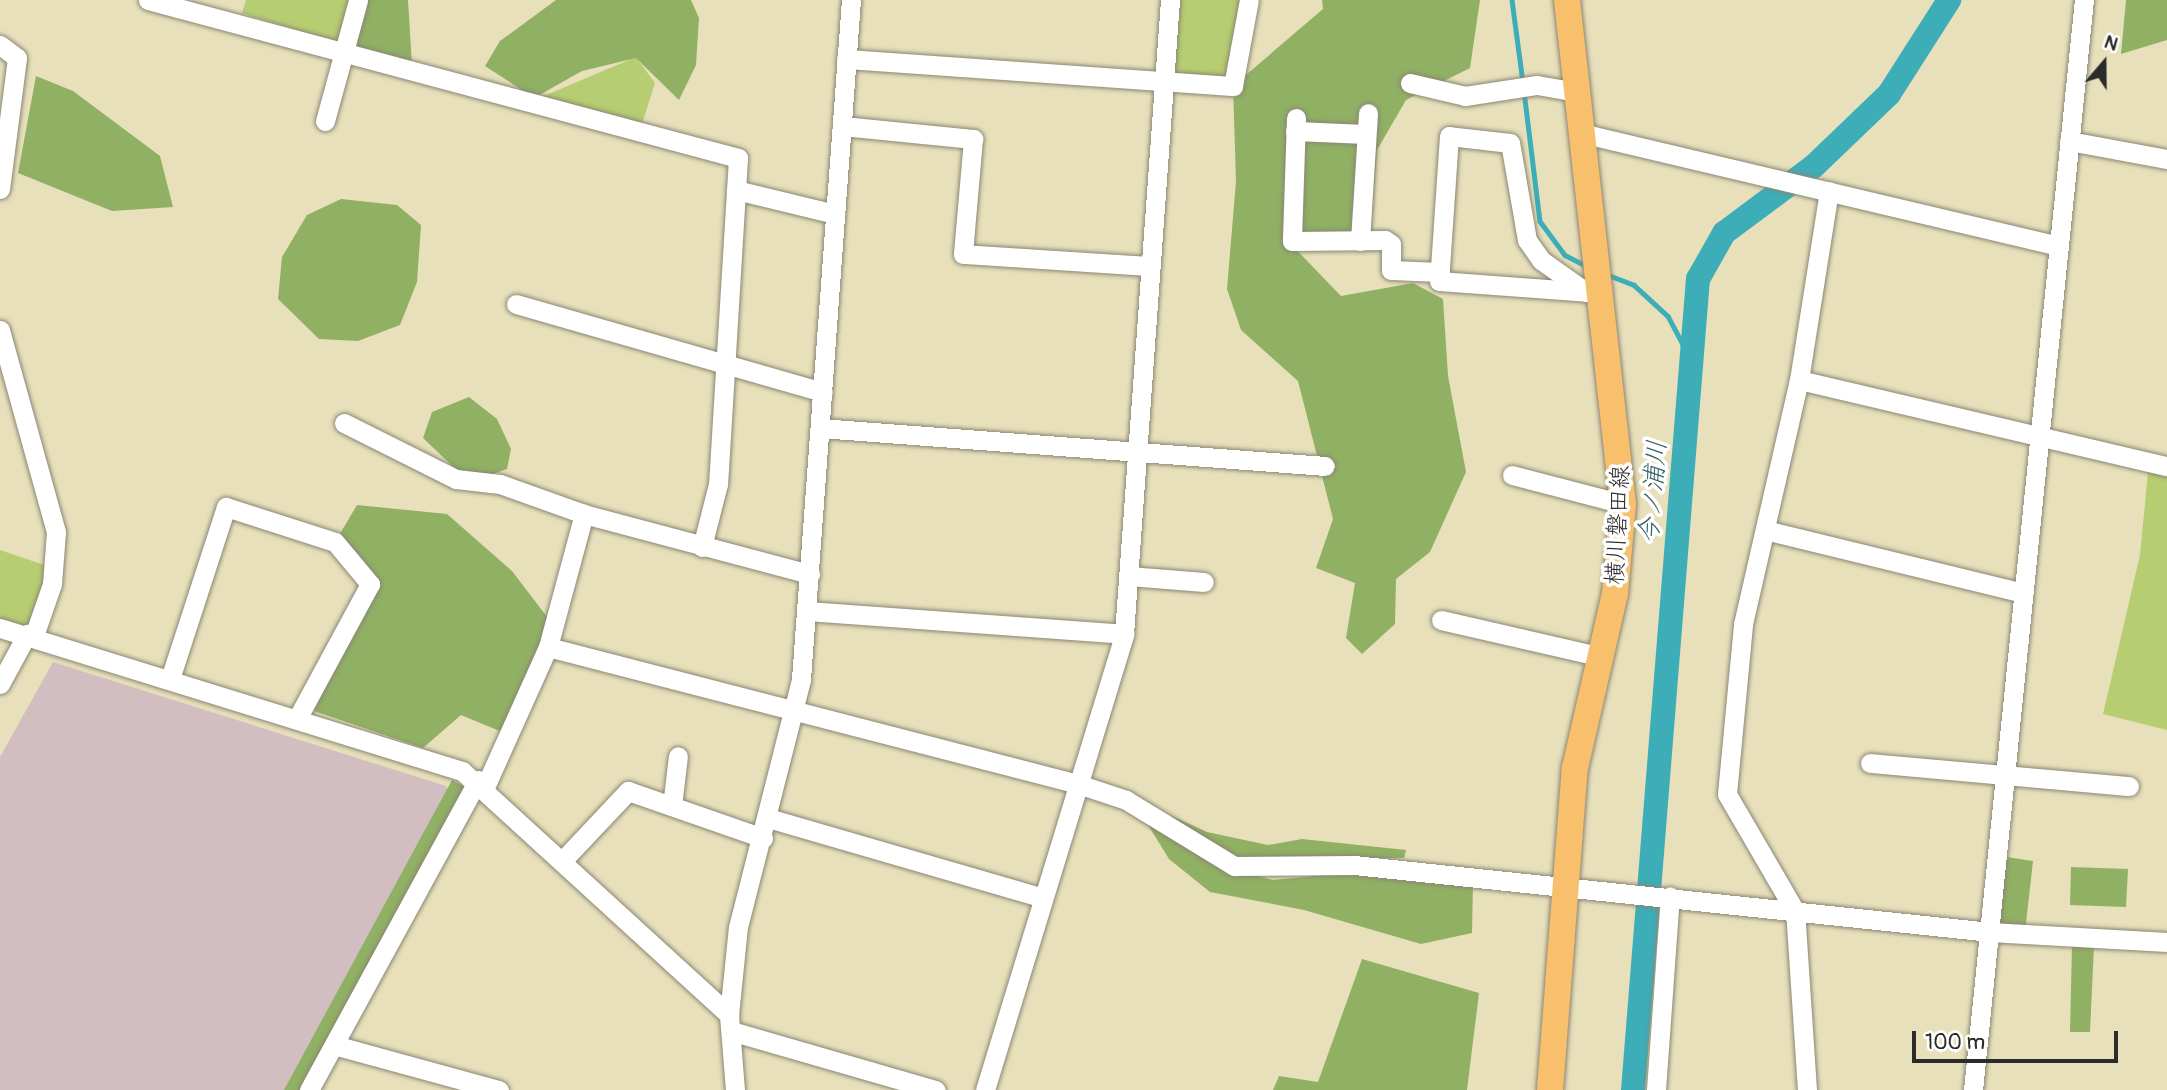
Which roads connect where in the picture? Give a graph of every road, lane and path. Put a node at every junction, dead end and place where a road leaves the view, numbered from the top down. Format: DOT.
graph roads {
  1 [pos="148,0"];
  2 [pos="358,0"];
  3 [pos="851,0"];
  4 [pos="1170,0"];
  5 [pos="1249,0"];
  6 [pos="1567,0"];
  7 [pos="2084,0"];
  8 [pos="0,45"];
  9 [pos="345,53"];
  10 [pos="846,59"];
  11 [pos="1164,83"];
  12 [pos="1410,83"];
  13 [pos="1576,92"];
  14 [pos="1368,113"];
  15 [pos="326,121"];
  16 [pos="842,126"];
  17 [pos="1581,133"];
  18 [pos="1366,134"];
  19 [pos="2069,141"];
  20 [pos="2167,159"];
  21 [pos="0,189"];
  22 [pos="1820,189"];
  23 [pos="736,190"];
  24 [pos="835,214"];
  25 [pos="1360,241"];
  26 [pos="2058,246"];
  27 [pos="1151,266"];
  28 [pos="1440,272"];
  29 [pos="1593,293"];
  30 [pos="516,304"];
  31 [pos="0,330"];
  32 [pos="726,366"];
  33 [pos="1799,380"];
  34 [pos="822,392"];
  35 [pos="344,423"];
  36 [pos="820,428"];
  37 [pos="2038,435"];
  38 [pos="1138,450"];
  39 [pos="1325,466"];
  40 [pos="2167,466"];
  41 [pos="1512,475"];
  42 [pos="1623,505"];
  43 [pos="584,514"];
  44 [pos="1765,530"];
  45 [pos="702,547"];
  46 [pos="810,574"];
  47 [pos="1129,576"];
  48 [pos="1204,582"];
  49 [pos="2023,593"];
  50 [pos="806,611"];
  51 [pos="1441,620"];
  52 [pos="0,628"];
  53 [pos="30,635"];
  54 [pos="1124,635"];
  55 [pos="548,647"];
  56 [pos="1602,657"];
  57 [pos="170,679"];
  58 [pos="0,684"];
  59 [pos="796,714"];
  60 [pos="297,719"];
  61 [pos="678,755"];
  62 [pos="1870,763"];
  63 [pos="2005,775"];
  64 [pos="482,784"];
  65 [pos="1078,784"];
  66 [pos="2129,786"];
  67 [pos="672,806"];
  68 [pos="768,818"];
  69 [pos="763,838"];
  70 [pos="563,860"];
  71 [pos="1565,884"];
  72 [pos="1669,896"];
  73 [pos="1043,898"];
  74 [pos="1795,911"];
  75 [pos="1990,932"];
  76 [pos="2167,943"];
  77 [pos="730,1023"];
  78 [pos="334,1045"];
  79 [pos="888,1083"];
  80 [pos="309,1090"];
  81 [pos="499,1090"];
  82 [pos="735,1090"];
  83 [pos="936,1090"];
  84 [pos="985,1090"];
  85 [pos="1550,1090"];
  86 [pos="1656,1090"];
  87 [pos="1807,1090"];
  88 [pos="1973,1090"];
  1 -- 9 [label="street"];
  2 -- 9 [label="street"];
  3 -- 10 [label="street"];
  4 -- 11 [label="street"];
  5 -- 11 [label="street"];
  6 -- 13 [label="main road, 横川磐田線"];
  7 -- 19 [label="street"];
  8 -- 21 [label="street"];
  9 -- 15 [label="street"];
  9 -- 23 [label="street"];
  10 -- 11 [label="street"];
  10 -- 16 [label="street"];
  11 -- 27 [label="street"];
  12 -- 13 [label="street"];
  13 -- 17 [label="main road, 横川磐田線"];
  14 -- 18 [label="street"];
  16 -- 24 [label="street"];
  16 -- 27 [label="street"];
  17 -- 22 [label="street"];
  17 -- 29 [label="main road, 横川磐田線"];
  18 -- 25 [label="street"];
  18 -- 25 [label="street"];
  19 -- 20 [label="street"];
  19 -- 26 [label="street"];
  22 -- 26 [label="street"];
  22 -- 33 [label="street"];
  23 -- 24 [label="street"];
  23 -- 32 [label="street"];
  24 -- 34 [label="street"];
  25 -- 28 [label="street"];
  26 -- 37 [label="street"];
  27 -- 38 [label="street"];
  28 -- 29 [label="street"];
  28 -- 29 [label="street"];
  29 -- 42 [label="main road, 横川磐田線"];
  30 -- 32 [label="street"];
  31 -- 53 [label="street"];
  32 -- 34 [label="street"];
  32 -- 45 [label="street"];
  33 -- 37 [label="street"];
  33 -- 44 [label="street"];
  34 -- 36 [label="street"];
  35 -- 43 [label="street"];
  36 -- 38 [label="street"];
  36 -- 46 [label="street"];
  37 -- 40 [label="street"];
  37 -- 49 [label="street"];
  38 -- 39 [label="street"];
  38 -- 47 [label="street"];
  41 -- 42 [label="street"];
  42 -- 56 [label="main road, 横川磐田線"];
  43 -- 45 [label="street"];
  43 -- 55 [label="street"];
  44 -- 49 [label="street"];
  44 -- 74 [label="street"];
  45 -- 46 [label="street"];
  46 -- 50 [label="street"];
  47 -- 48 [label="street"];
  47 -- 54 [label="street"];
  49 -- 63 [label="street"];
  50 -- 54 [label="street"];
  50 -- 59 [label="street"];
  51 -- 56 [label="street"];
  52 -- 53 [label="street"];
  53 -- 57 [label="street"];
  53 -- 58 [label="street"];
  54 -- 65 [label="street"];
  55 -- 59 [label="street"];
  55 -- 64 [label="street"];
  56 -- 71 [label="main road, 横川磐田線"];
  57 -- 60 [label="street"];
  57 -- 60 [label="street"];
  59 -- 65 [label="street"];
  59 -- 68 [label="street"];
  60 -- 64 [label="street"];
  61 -- 67 [label="street"];
  62 -- 63 [label="street"];
  63 -- 66 [label="street"];
  63 -- 75 [label="street"];
  64 -- 70 [label="street"];
  64 -- 78 [label="street"];
  65 -- 71 [label="street"];
  65 -- 73 [label="street"];
  67 -- 69 [label="street"];
  67 -- 70 [label="street"];
  68 -- 69 [label="street"];
  68 -- 73 [label="street"];
  69 -- 77 [label="street"];
  70 -- 77 [label="street"];
  71 -- 72 [label="street"];
  71 -- 85 [label="main road, 横川磐田線"];
  72 -- 74 [label="street"];
  72 -- 86 [label="street"];
  73 -- 84 [label="street"];
  74 -- 75 [label="street"];
  74 -- 87 [label="street"];
  75 -- 76 [label="street"];
  75 -- 88 [label="street"];
  77 -- 79 [label="street"];
  77 -- 82 [label="street"];
  78 -- 80 [label="street"];
  78 -- 81 [label="street"];
  79 -- 83 [label="street"];
}
